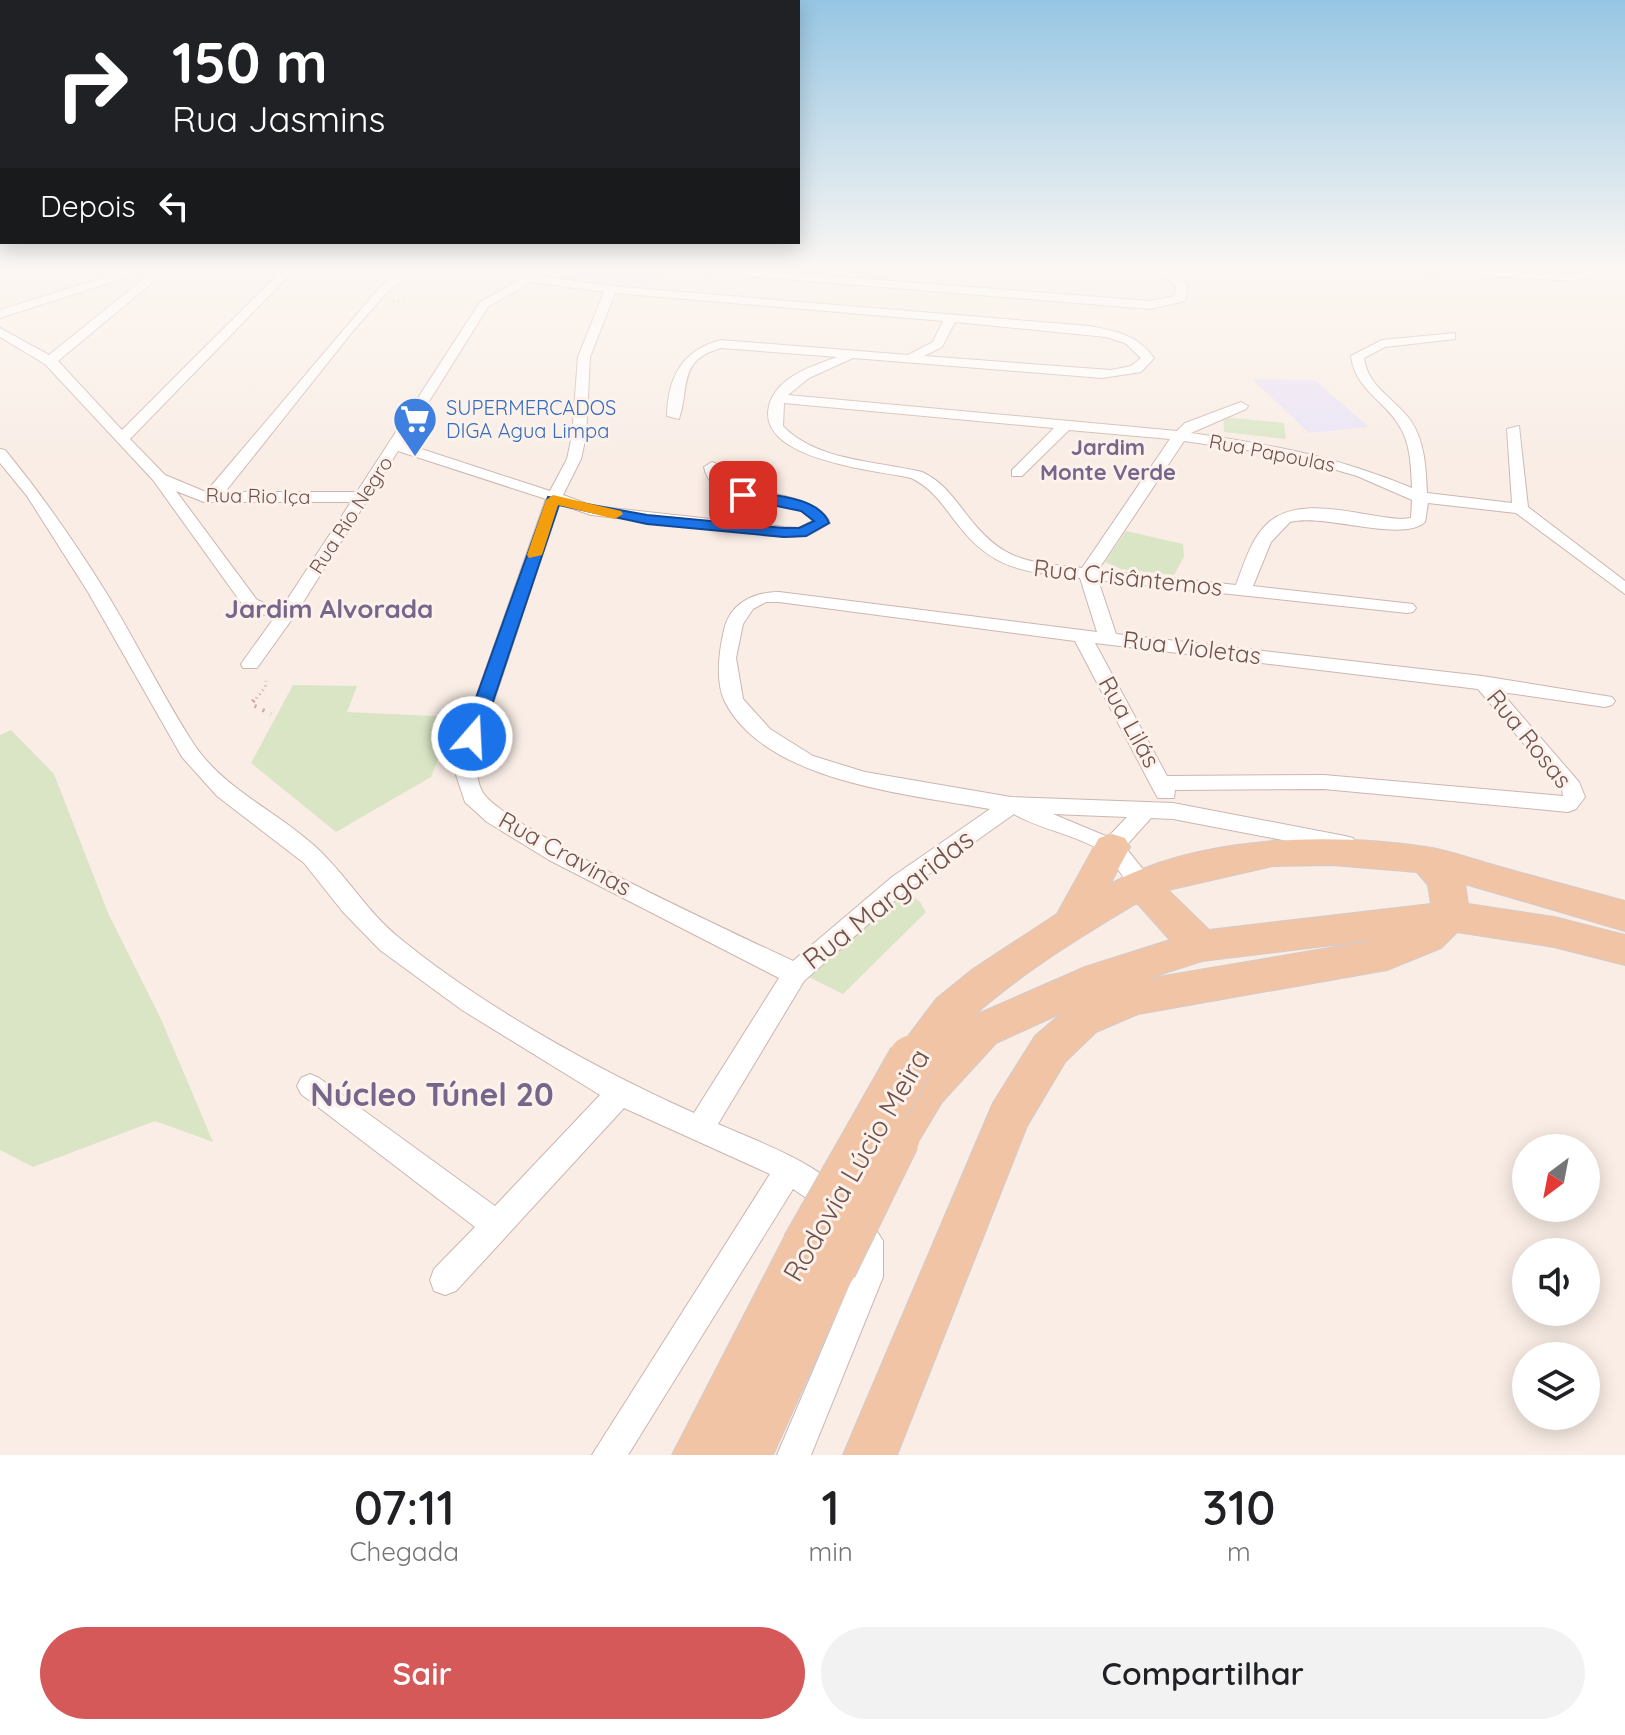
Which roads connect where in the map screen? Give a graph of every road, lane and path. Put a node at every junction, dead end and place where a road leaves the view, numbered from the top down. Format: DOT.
graph roads {
  1 [pos="7,336"];
  2 [pos="81,336"];
  3 [pos="223,336"];
  4 [pos="342,336"];
  5 [pos="465,336"];
  6 [pos="592,336"];
  7 [pos="942,336"];
  8 [pos="1119,336"];
  9 [pos="1451,336"];
  10 [pos="855,356"];
  11 [pos="910,358"];
  12 [pos="50,361"];
  13 [pos="779,398"];
  14 [pos="1241,406"];
  15 [pos="674,416"];
  16 [pos="1065,426"];
  17 [pos="1514,429"];
  18 [pos="1180,436"];
  19 [pos="122,439"];
  20 [pos="397,446"];
  21 [pos="0,453"];
  22 [pos="712,467"];
  23 [pos="1017,473"];
  24 [pos="158,477"];
  25 [pos="209,497"];
  26 [pos="363,497"];
  27 [pos="1419,497"];
  28 [pos="553,500"];
  29 [pos="1520,509"];
  30 [pos="186,518"];
  31 [pos="1087,574"];
  32 [pos="1625,589"];
  33 [pos="1242,591"];
  34 [pos="1407,608"];
  35 [pos="286,615"];
  36 [pos="1081,635"];
  37 [pos="1108,638"];
  38 [pos="250,664"];
  39 [pos="266,681"];
  40 [pos="1482,682"];
  41 [pos="1605,701"];
  42 [pos="271,714"];
  43 [pos="1162,783"];
  44 [pos="1011,805"];
  45 [pos="1147,809"];
  46 [pos="1173,811"];
  47 [pos="1112,847"];
  48 [pos="1427,860"];
  49 [pos="1143,883"];
  50 [pos="1449,916"];
  51 [pos="1625,916"];
  52 [pos="1070,924"];
  53 [pos="1625,950"];
  54 [pos="1199,966"];
  55 [pos="795,974"];
  56 [pos="310,1086"];
  57 [pos="620,1093"];
  58 [pos="701,1126"];
  59 [pos="789,1169"];
  60 [pos="495,1224"];
  61 [pos="819,1257"];
  62 [pos="445,1280"];
  63 [pos="609,1455"];
  64 [pos="699,1455"];
  65 [pos="745,1455"];
  66 [pos="794,1455"];
  67 [pos="870,1455"];
  1 -- 12 [label="street"];
  2 -- 12 [label="street"];
  3 -- 19 [label="street"];
  4 -- 25 [label="street"];
  5 -- 20 [label="street, Rua Rio Negro"];
  6 -- 28 [label="street, Rua Cravinas"];
  7 -- 11 [label="street"];
  8 -- 11 [label="street"];
  9 -- 27 [label="street"];
  10 -- 11 [label="street"];
  10 -- 13 [label="street"];
  10 -- 15 [label="street"];
  12 -- 19 [label="street"];
  13 -- 16 [label="street, Rua Papoulas"];
  13 -- 31 [label="street, Rua Crisântemos"];
  14 -- 18 [label="street"];
  16 -- 18 [label="street, Rua Papoulas"];
  16 -- 23 [label="street"];
  17 -- 29 [label="street"];
  18 -- 27 [label="street, Rua Papoulas"];
  18 -- 31 [label="street"];
  19 -- 24 [label="street"];
  20 -- 26 [label="street, Rua Rio Negro"];
  20 -- 28 [label="street"];
  21 -- 57 [label="street"];
  22 -- 28 [label="street"];
  24 -- 25 [label="street, Rua Rio Iça"];
  24 -- 30 [label="street"];
  25 -- 26 [label="street, Rua Rio Iça"];
  25 -- 30 [label="street"];
  26 -- 35 [label="street, Rua Rio Negro"];
  27 -- 29 [label="street, Rua Papoulas"];
  27 -- 33 [label="street"];
  28 -- 55 [label="street, Rua Cravinas"];
  29 -- 32 [label="street"];
  30 -- 35 [label="street"];
  31 -- 33 [label="street, Rua Crisântemos"];
  31 -- 37 [label="street"];
  33 -- 34 [label="street, Rua Crisântemos"];
  35 -- 38 [label="street, Rua Rio Negro"];
  36 -- 37 [label="street, Rua Violetas"];
  36 -- 43 [label="street, Rua Lilás"];
  36 -- 44 [label="street, Rua Violetas"];
  37 -- 40 [label="street, Rua Violetas"];
  39 -- 42 [label="path"];
  40 -- 41 [label="street, Rua Violetas"];
  40 -- 43 [label="street, Rua Rosas"];
  43 -- 46 [label="street, Rua Lilás"];
  44 -- 45 [label="street"];
  44 -- 47 [label="street"];
  44 -- 55 [label="street, Rua Margaridas"];
  45 -- 46 [label="street"];
  45 -- 47 [label="street"];
  46 -- 48 [label="street"];
  47 -- 49 [label="street"];
  47 -- 52 [label="main road"];
  48 -- 49 [label="main road, Rodovia Lúcio Meira"];
  48 -- 50 [label="main road"];
  48 -- 51 [label="main road, Rodovia Lúcio Meira"];
  49 -- 52 [label="main road, Rodovia Lúcio Meira"];
  49 -- 54 [label="main road"];
  50 -- 53 [label="main road"];
  50 -- 54 [label="main road"];
  52 -- 61 [label="main road, Rodovia Lúcio Meira, bridge"];
  54 -- 61 [label="main road, Rodovia Lúcio Meira, bridge"];
  54 -- 67 [label="main road"];
  55 -- 58 [label="street, Rua Margaridas"];
  56 -- 60 [label="street"];
  57 -- 58 [label="street"];
  57 -- 60 [label="street"];
  58 -- 59 [label="street"];
  59 -- 63 [label="street"];
  59 -- 66 [label="street"];
  60 -- 62 [label="street"];
  61 -- 64 [label="main road, Rodovia Lúcio Meira"];
  61 -- 65 [label="main road, Rodovia Lúcio Meira"];
}
